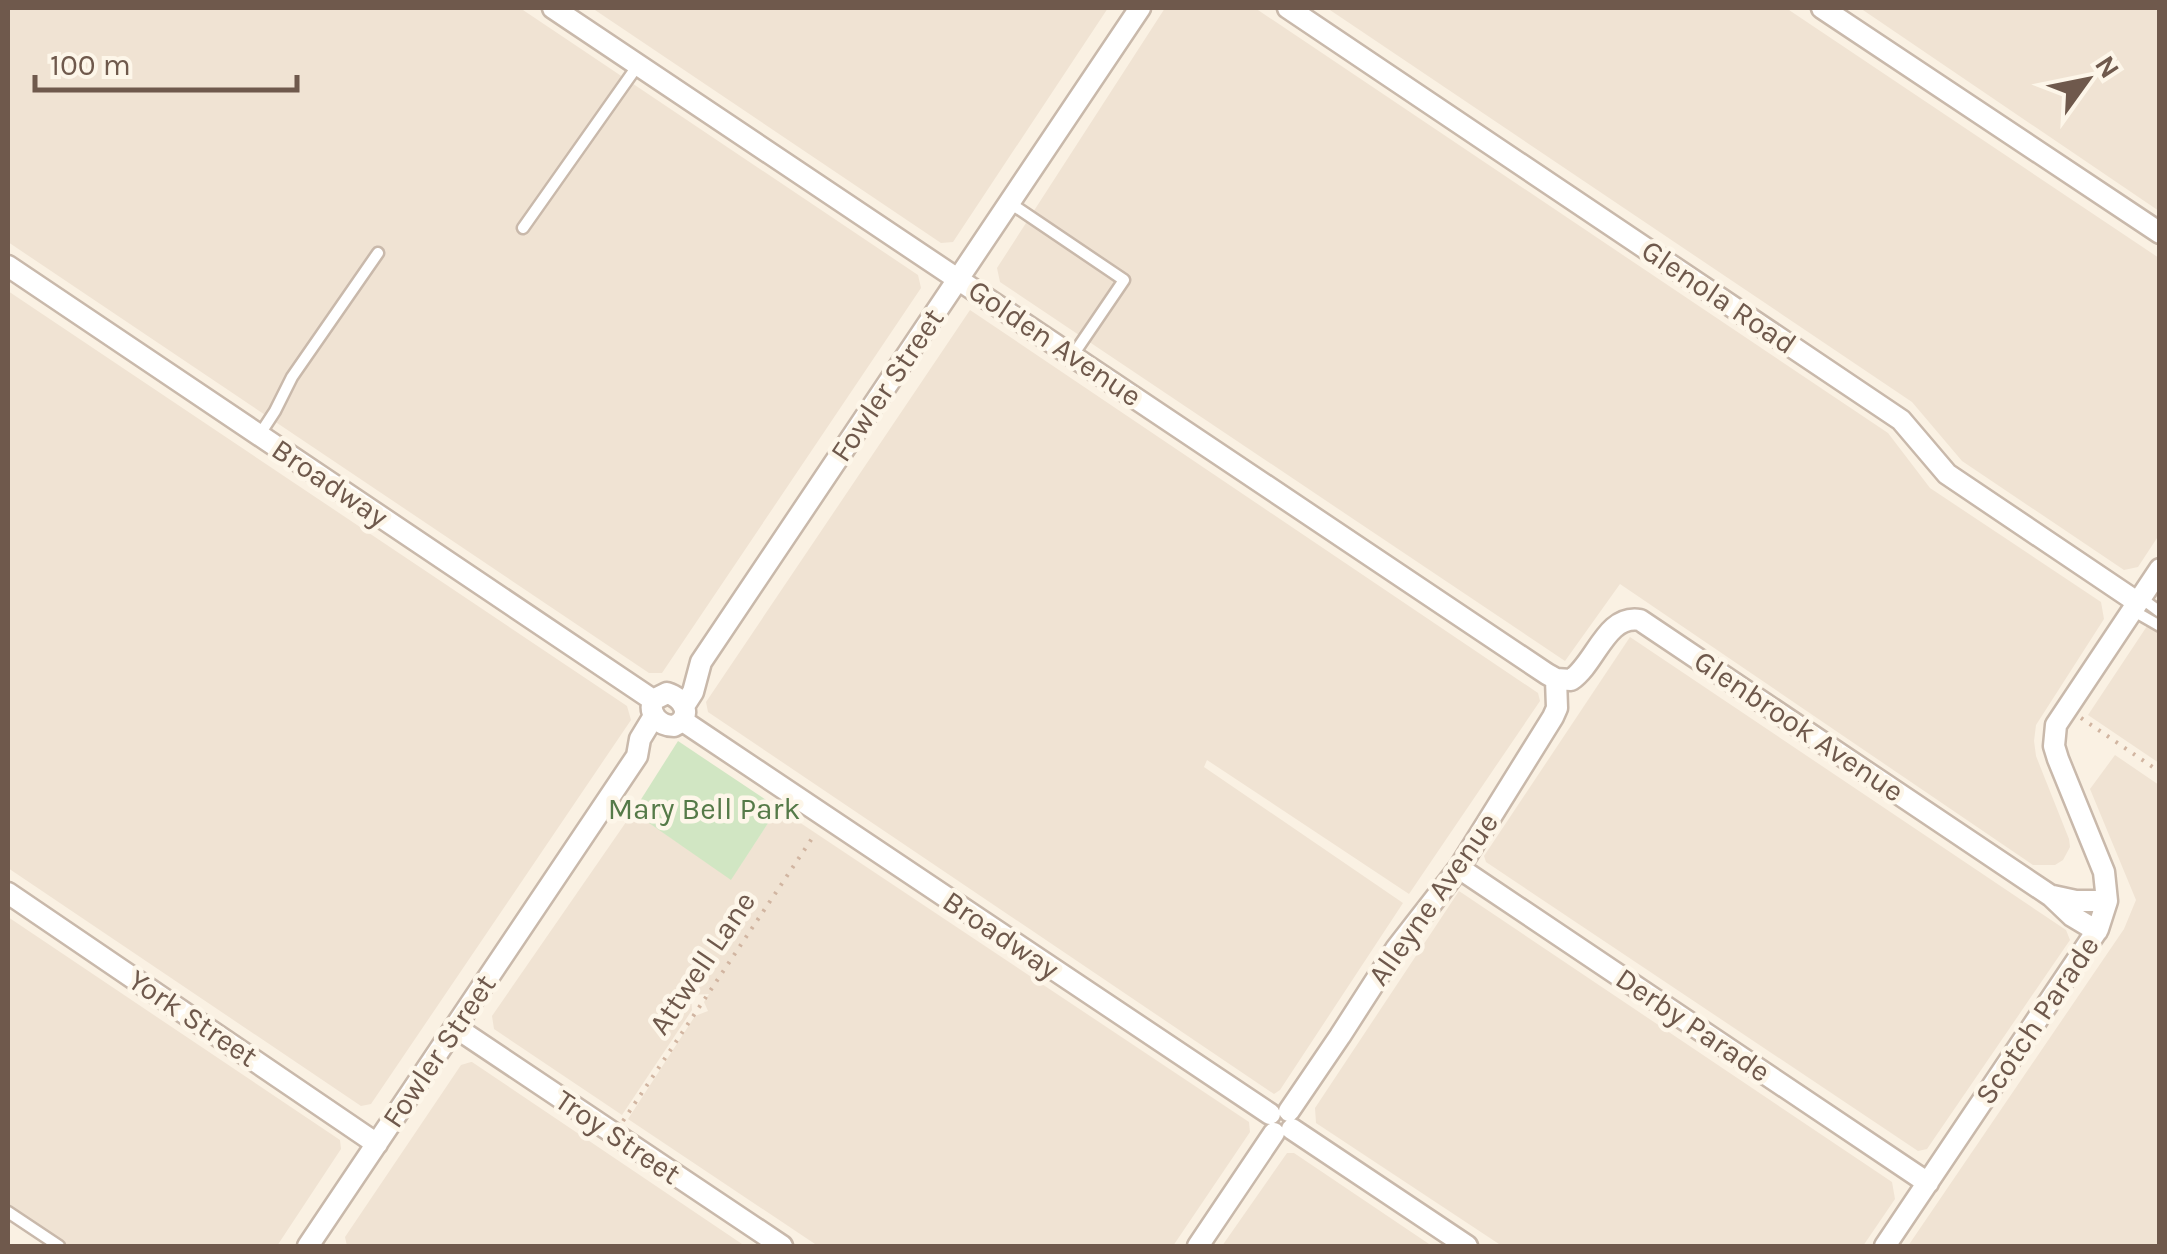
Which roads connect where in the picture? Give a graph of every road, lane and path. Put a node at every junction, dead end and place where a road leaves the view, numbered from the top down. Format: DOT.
graph roads {
  1 [pos="553,8"];
  2 [pos="1140,8"];
  3 [pos="1288,8"];
  4 [pos="1822,8"];
  5 [pos="638,64"];
  6 [pos="1010,202"];
  7 [pos="524,228"];
  8 [pos="2160,233"];
  9 [pos="378,253"];
  10 [pos="8,266"];
  11 [pos="958,278"];
  12 [pos="1073,355"];
  13 [pos="259,435"];
  14 [pos="2160,569"];
  15 [pos="2137,603"];
  16 [pos="2160,612"];
  17 [pos="2160,626"];
  18 [pos="1556,679"];
  19 [pos="2066,709"];
  20 [pos="669,710"];
  21 [pos="2160,772"];
  22 [pos="826,817"];
  23 [pos="1458,868"];
  24 [pos="8,893"];
  25 [pos="2051,896"];
  26 [pos="2107,901"];
  27 [pos="2097,932"];
  28 [pos="455,1027"];
  29 [pos="1281,1122"];
  30 [pos="614,1134"];
  31 [pos="377,1144"];
  32 [pos="1928,1183"];
  33 [pos="8,1212"];
  34 [pos="59,1246"];
  35 [pos="308,1246"];
  36 [pos="782,1246"];
  37 [pos="1198,1246"];
  38 [pos="1467,1246"];
  39 [pos="1885,1246"];
  1 -- 5 [label="street, Golden Avenue"];
  2 -- 6 [label="street, Fowler Street"];
  3 -- 15 [label="street, Glenola Road"];
  4 -- 8 [label="street"];
  5 -- 7 [label="lane"];
  5 -- 11 [label="street, Golden Avenue"];
  6 -- 11 [label="street, Fowler Street"];
  6 -- 12 [label="lane"];
  9 -- 13 [label="lane"];
  10 -- 13 [label="street, Broadway"];
  11 -- 12 [label="street, Golden Avenue"];
  11 -- 20 [label="street, Fowler Street"];
  12 -- 18 [label="street, Golden Avenue"];
  13 -- 20 [label="street, Broadway"];
  14 -- 15 [label="street, Scotch Parade"];
  15 -- 16 [label="lane"];
  15 -- 17 [label="lane"];
  15 -- 19 [label="street, Scotch Parade"];
  18 -- 23 [label="street, Alleyne Avenue"];
  18 -- 25 [label="street, Glenbrook Avenue"];
  19 -- 21 [label="path"];
  19 -- 26 [label="street, Scotch Parade"];
  20 -- 22 [label="street, Broadway"];
  20 -- 28 [label="street, Fowler Street"];
  22 -- 29 [label="street, Broadway"];
  22 -- 30 [label="path, Attwell Lane"];
  23 -- 29 [label="street, Alleyne Avenue"];
  23 -- 32 [label="street, Derby Parade"];
  24 -- 31 [label="street, York Street"];
  25 -- 26 [label="street, Glenbrook Avenue"];
  25 -- 27 [label="street, Glenbrook Avenue"];
  26 -- 27 [label="street, Scotch Parade"];
  27 -- 32 [label="street, Scotch Parade"];
  28 -- 30 [label="street, Troy Street"];
  28 -- 31 [label="street, Fowler Street"];
  29 -- 37 [label="street, Alleyne Avenue"];
  29 -- 38 [label="street, Broadway"];
  30 -- 36 [label="street, Troy Street"];
  31 -- 35 [label="street, Fowler Street"];
  32 -- 39 [label="street, Scotch Parade"];
  33 -- 34 [label="lane"];
}
